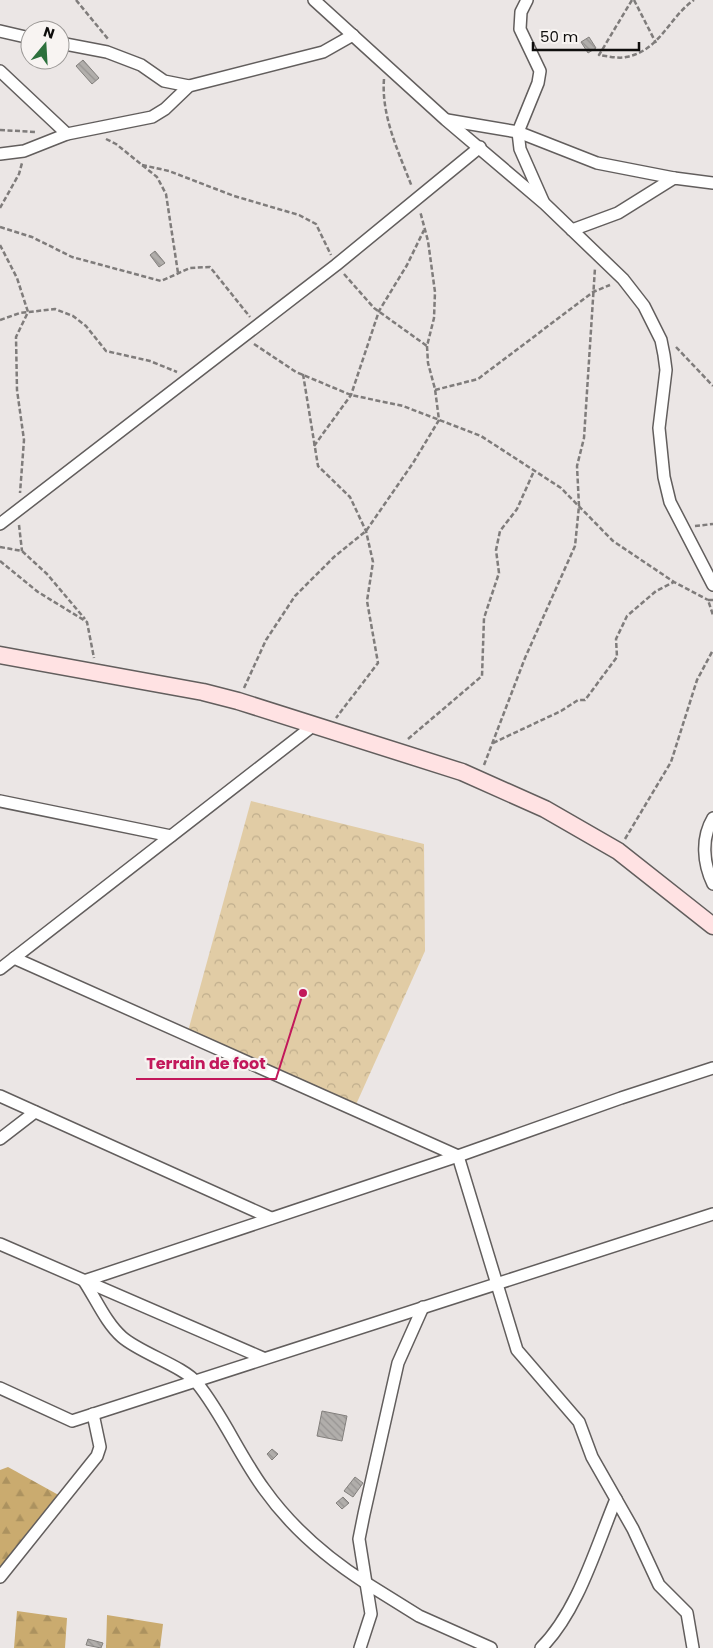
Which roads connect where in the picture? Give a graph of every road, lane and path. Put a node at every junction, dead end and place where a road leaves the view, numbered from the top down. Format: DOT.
graph roads {
  1 [pos="76,0"];
  2 [pos="314,0"];
  3 [pos="527,0"];
  4 [pos="633,0"];
  5 [pos="694,0"];
  6 [pos="0,31"];
  7 [pos="353,35"];
  8 [pos="20,36"];
  9 [pos="656,43"];
  10 [pos="70,45"];
  11 [pos="125,59"];
  12 [pos="385,63"];
  13 [pos="0,71"];
  14 [pos="189,86"];
  15 [pos="446,120"];
  16 [pos="0,130"];
  17 [pos="89,131"];
  18 [pos="41,132"];
  19 [pos="518,132"];
  20 [pos="67,134"];
  21 [pos="480,147"];
  22 [pos="24,151"];
  23 [pos="0,154"];
  24 [pos="142,165"];
  25 [pos="674,178"];
  26 [pos="713,183"];
  27 [pos="416,198"];
  28 [pos="545,204"];
  29 [pos="0,208"];
  30 [pos="0,227"];
  31 [pos="424,229"];
  32 [pos="572,230"];
  33 [pos="0,245"];
  34 [pos="596,254"];
  35 [pos="336,265"];
  36 [pos="178,273"];
  37 [pos="623,280"];
  38 [pos="593,292"];
  39 [pos="379,311"];
  40 [pos="28,312"];
  41 [pos="0,320"];
  42 [pos="257,326"];
  43 [pos="243,337"];
  44 [pos="674,345"];
  45 [pos="427,346"];
  46 [pos="303,374"];
  47 [pos="190,377"];
  48 [pos="713,386"];
  49 [pos="435,390"];
  50 [pos="351,395"];
  51 [pos="439,420"];
  52 [pos="314,446"];
  53 [pos="534,471"];
  54 [pos="579,506"];
  55 [pos="17,511"];
  56 [pos="0,524"];
  57 [pos="366,531"];
  58 [pos="0,547"];
  59 [pos="22,551"];
  60 [pos="0,561"];
  61 [pos="674,582"];
  62 [pos="713,584"];
  63 [pos="708,600"];
  64 [pos="713,600"];
  65 [pos="713,615"];
  66 [pos="87,622"];
  67 [pos="713,650"];
  68 [pos="0,655"];
  69 [pos="97,672"];
  70 [pos="238,701"];
  71 [pos="321,727"];
  72 [pos="492,744"];
  73 [pos="395,750"];
  74 [pos="479,778"];
  75 [pos="0,801"];
  76 [pos="713,818"];
  77 [pos="171,836"];
  78 [pos="618,851"];
  79 [pos="713,884"];
  80 [pos="713,926"];
  81 [pos="14,958"];
  82 [pos="0,970"];
  83 [pos="713,1068"];
  84 [pos="0,1096"];
  85 [pos="35,1112"];
  86 [pos="0,1139"];
  87 [pos="458,1156"];
  88 [pos="713,1214"];
  89 [pos="271,1218"];
  90 [pos="0,1244"];
  91 [pos="84,1281"];
  92 [pos="498,1283"];
  93 [pos="423,1307"];
  94 [pos="263,1358"];
  95 [pos="195,1381"];
  96 [pos="0,1388"];
  97 [pos="93,1414"];
  98 [pos="616,1499"];
  99 [pos="0,1577"];
  100 [pos="366,1583"];
  101 [pos="360,1648"];
  102 [pos="491,1648"];
  103 [pos="541,1648"];
  104 [pos="693,1648"];
  1 -- 11 [label="path"];
  2 -- 7 [label="street"];
  3 -- 19 [label="street"];
  4 -- 9 [label="path"];
  4 -- 9 [label="path"];
  5 -- 9 [label="path"];
  6 -- 8 [label="street"];
  7 -- 12 [label="street"];
  7 -- 14 [label="street"];
  10 -- 11 [label="street"];
  11 -- 14 [label="street"];
  12 -- 15 [label="street"];
  12 -- 27 [label="path"];
  13 -- 20 [label="street"];
  14 -- 17 [label="street"];
  15 -- 19 [label="street"];
  15 -- 21 [label="street"];
  16 -- 18 [label="path"];
  17 -- 20 [label="street"];
  17 -- 24 [label="path"];
  19 -- 25 [label="street"];
  19 -- 28 [label="street"];
  20 -- 22 [label="street"];
  21 -- 27 [label="street"];
  21 -- 28 [label="street"];
  22 -- 23 [label="street"];
  22 -- 29 [label="path"];
  24 -- 35 [label="path"];
  24 -- 36 [label="path"];
  25 -- 26 [label="street"];
  25 -- 32 [label="street"];
  27 -- 31 [label="path"];
  27 -- 35 [label="street"];
  28 -- 32 [label="street"];
  30 -- 36 [label="path"];
  31 -- 39 [label="path"];
  31 -- 45 [label="path"];
  32 -- 34 [label="street"];
  33 -- 40 [label="path"];
  34 -- 37 [label="street"];
  34 -- 38 [label="path"];
  35 -- 39 [label="path"];
  35 -- 42 [label="street"];
  36 -- 42 [label="path"];
  37 -- 38 [label="path"];
  37 -- 62 [label="street"];
  38 -- 49 [label="path"];
  38 -- 54 [label="path"];
  39 -- 45 [label="path"];
  39 -- 50 [label="path"];
  40 -- 41 [label="path"];
  40 -- 47 [label="path"];
  40 -- 55 [label="path"];
  42 -- 43 [label="street"];
  43 -- 46 [label="path"];
  43 -- 47 [label="street"];
  44 -- 48 [label="path"];
  45 -- 49 [label="path"];
  46 -- 50 [label="path"];
  46 -- 52 [label="path"];
  47 -- 55 [label="street"];
  49 -- 51 [label="path"];
  50 -- 51 [label="path"];
  50 -- 52 [label="path"];
  51 -- 53 [label="path"];
  51 -- 57 [label="path"];
  52 -- 57 [label="path"];
  53 -- 54 [label="path"];
  53 -- 73 [label="path"];
  54 -- 61 [label="path"];
  54 -- 72 [label="path"];
  55 -- 56 [label="street"];
  55 -- 59 [label="path"];
  57 -- 70 [label="path"];
  57 -- 71 [label="path"];
  58 -- 59 [label="path"];
  59 -- 66 [label="path"];
  60 -- 66 [label="path"];
  61 -- 63 [label="path"];
  61 -- 72 [label="path"];
  63 -- 64 [label="path"];
  63 -- 65 [label="path"];
  66 -- 69 [label="path"];
  67 -- 78 [label="path"];
  68 -- 69 [label="main road"];
  69 -- 70 [label="main road"];
  70 -- 71 [label="main road"];
  71 -- 73 [label="main road"];
  71 -- 77 [label="street"];
  72 -- 74 [label="path"];
  73 -- 74 [label="main road"];
  74 -- 78 [label="main road"];
  75 -- 77 [label="street"];
  76 -- 79 [label="street"];
  77 -- 81 [label="street"];
  78 -- 80 [label="main road"];
  81 -- 82 [label="street"];
  81 -- 87 [label="street"];
  83 -- 87 [label="street"];
  84 -- 85 [label="street"];
  85 -- 86 [label="street"];
  85 -- 89 [label="street"];
  87 -- 89 [label="street"];
  87 -- 92 [label="street"];
  88 -- 92 [label="street"];
  89 -- 91 [label="street"];
  90 -- 91 [label="street"];
  91 -- 94 [label="street"];
  91 -- 95 [label="street"];
  92 -- 93 [label="street"];
  92 -- 98 [label="street"];
  93 -- 94 [label="street"];
  93 -- 100 [label="street"];
  94 -- 95 [label="street"];
  95 -- 97 [label="street"];
  95 -- 100 [label="street"];
  96 -- 97 [label="street"];
  97 -- 99 [label="street"];
  98 -- 103 [label="street"];
  98 -- 104 [label="street"];
  100 -- 101 [label="street"];
  100 -- 102 [label="street"];
}
